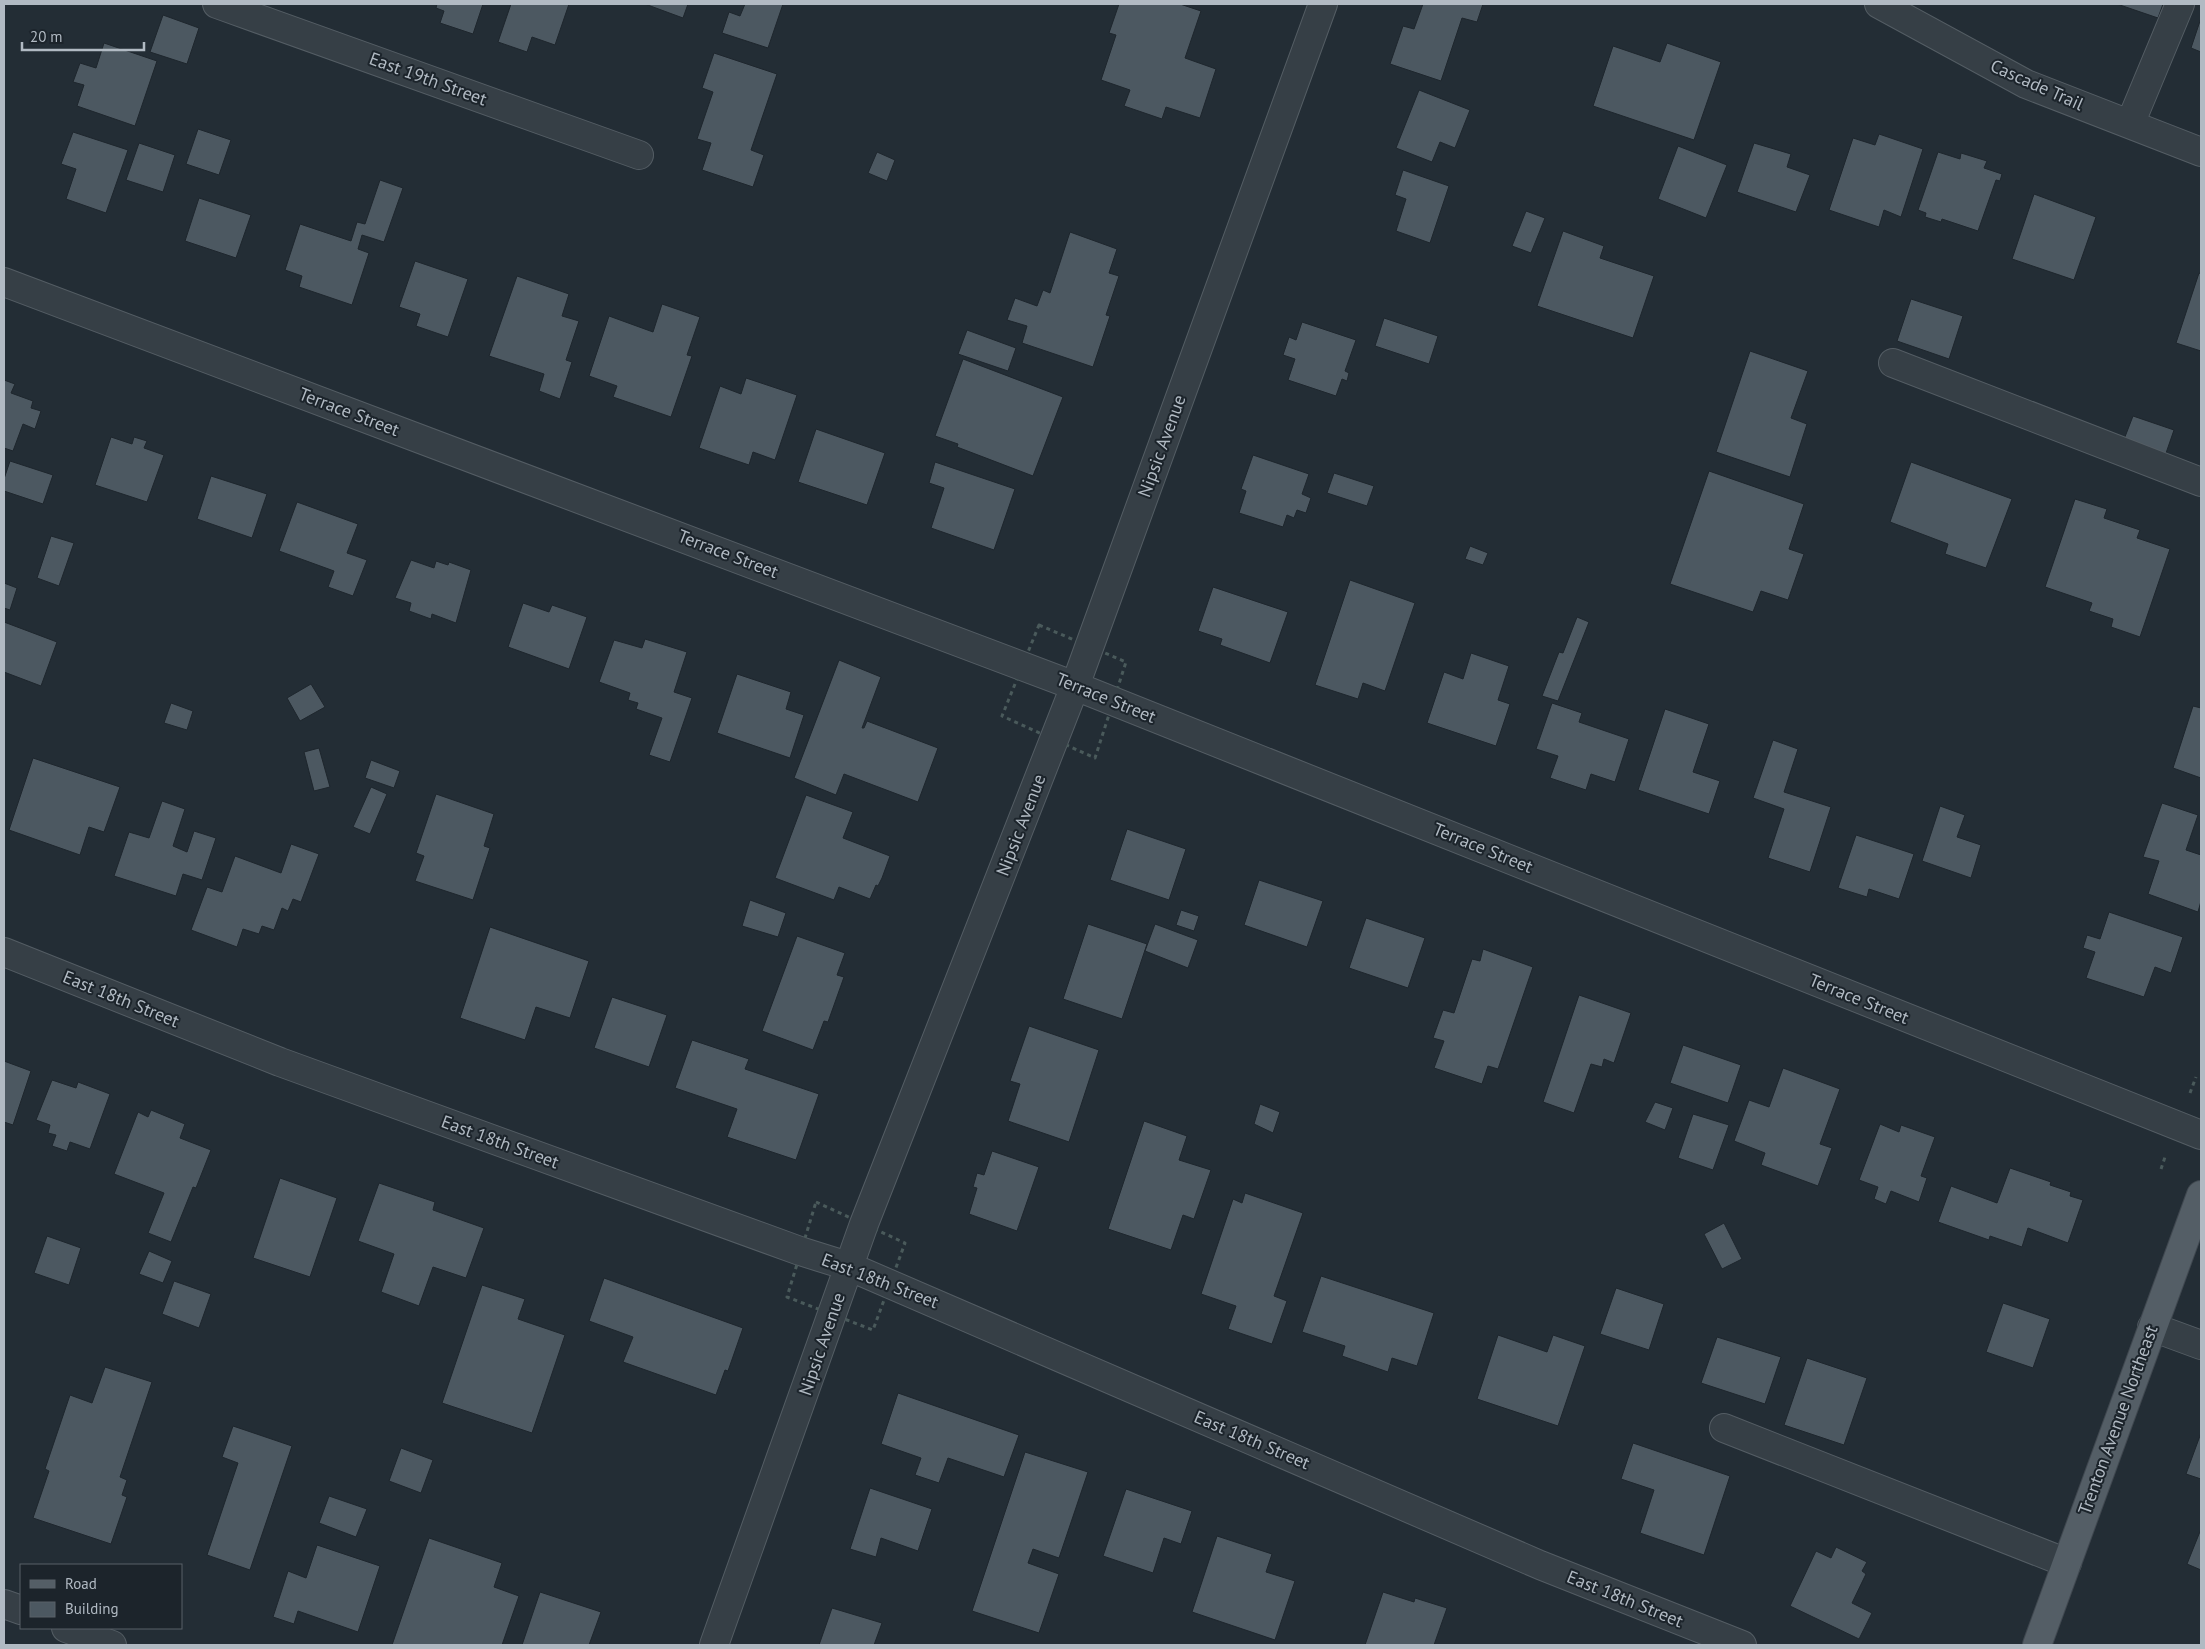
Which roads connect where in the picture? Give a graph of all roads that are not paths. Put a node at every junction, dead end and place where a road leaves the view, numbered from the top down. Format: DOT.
graph roads {
  1 [pos="218,4"];
  2 [pos="1322,4"];
  3 [pos="1879,4"];
  4 [pos="2180,4"];
  5 [pos="2130,124"];
  6 [pos="2201,152"];
  7 [pos="639,155"];
  8 [pos="4,282"];
  9 [pos="1893,363"];
  10 [pos="2201,482"];
  11 [pos="1076,686"];
  12 [pos="4,952"];
  13 [pos="2201,1135"];
  14 [pos="2201,1195"];
  15 [pos="848,1266"];
  16 [pos="2152,1327"];
  17 [pos="2201,1345"];
  18 [pos="1724,1428"];
  19 [pos="2067,1562"];
  20 [pos="4,1604"];
  21 [pos="20,1610"];
  22 [pos="69,1629"];
  23 [pos="112,1645"];
  24 [pos="714,1645"];
  25 [pos="1742,1645"];
  26 [pos="2037,1645"];
  1 -- 7 [label="street, East 19th Street"];
  2 -- 11 [label="street, Nipsic Avenue"];
  3 -- 5 [label="street, Cascade Trail"];
  4 -- 5 [label="street"];
  5 -- 6 [label="street, Cascade Trail"];
  8 -- 11 [label="street, Terrace Street"];
  9 -- 10 [label="street"];
  11 -- 13 [label="street, Terrace Street"];
  11 -- 15 [label="street, Nipsic Avenue"];
  12 -- 15 [label="street, East 18th Street"];
  14 -- 16 [label="main road, Trenton Avenue Northeast"];
  15 -- 24 [label="street, Nipsic Avenue"];
  15 -- 25 [label="street, East 18th Street"];
  16 -- 17 [label="street"];
  16 -- 19 [label="main road, Trenton Avenue Northeast"];
  18 -- 19 [label="street"];
  19 -- 26 [label="main road, Trenton Avenue Northeast"];
  20 -- 21 [label="street"];
  22 -- 23 [label="street"];
}
